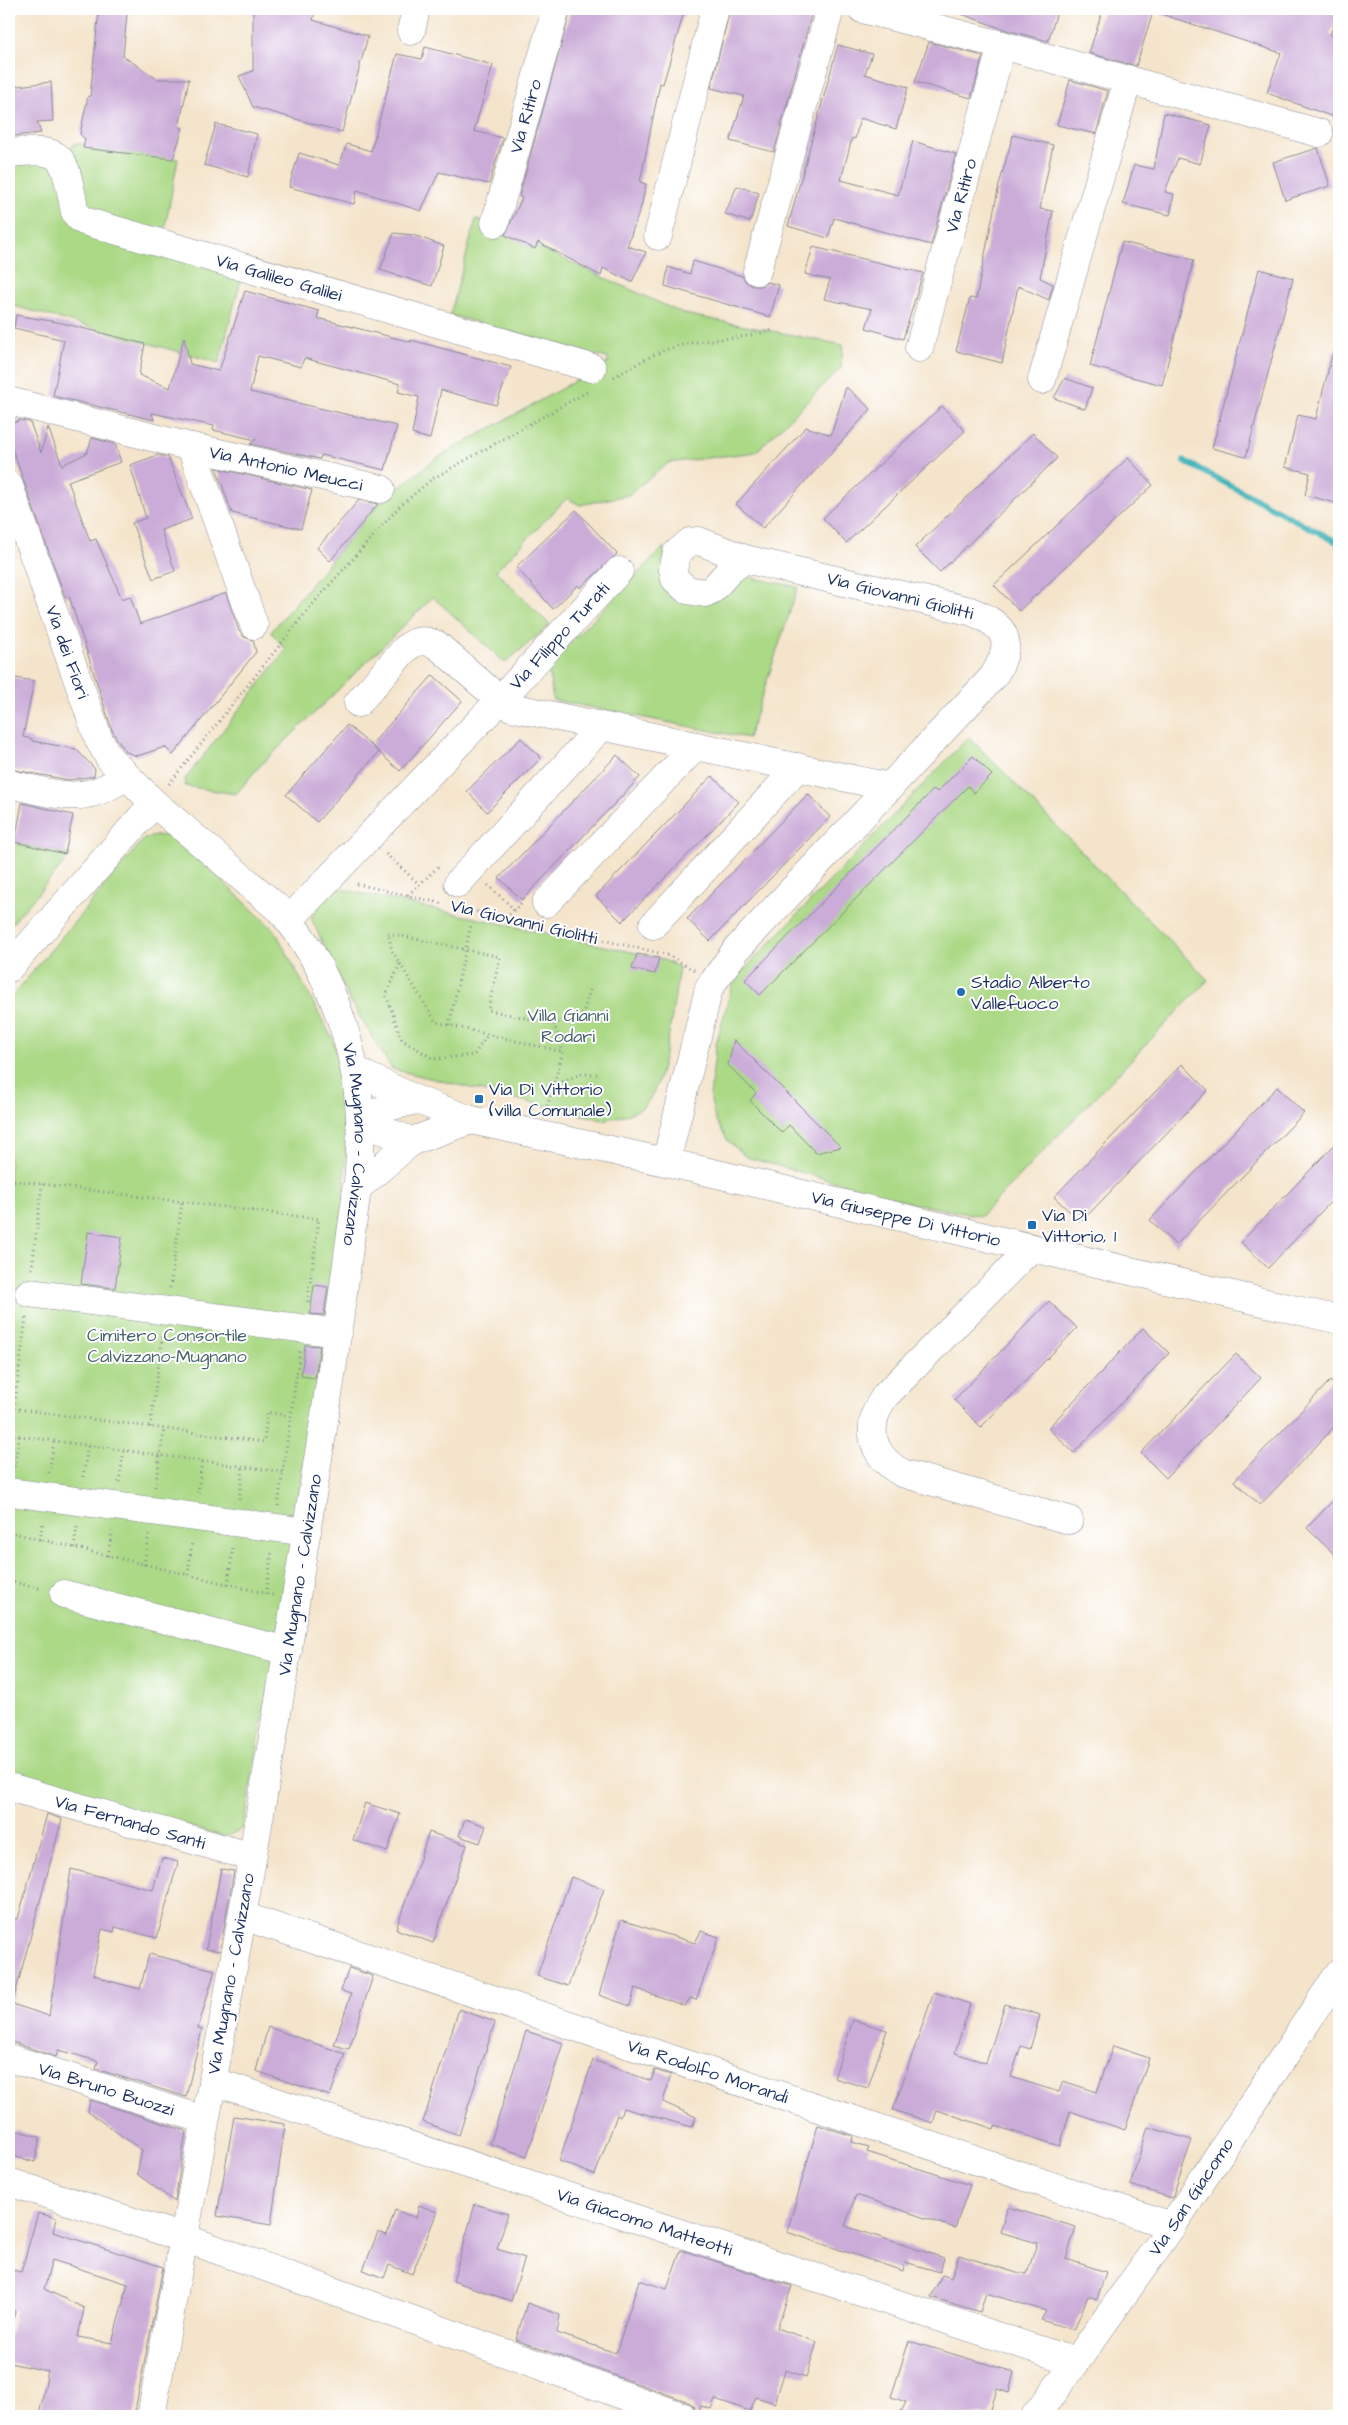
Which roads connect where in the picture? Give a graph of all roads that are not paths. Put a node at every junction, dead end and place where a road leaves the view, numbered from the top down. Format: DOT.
graph roads {
  1 [pos="556,9"];
  2 [pos="715,9"];
  3 [pos="830,9"];
  4 [pos="862,9"];
  5 [pos="934,18"];
  6 [pos="1002,45"];
  7 [pos="1128,79"];
  8 [pos="1319,133"];
  9 [pos="9,153"];
  10 [pos="495,223"];
  11 [pos="658,236"];
  12 [pos="756,271"];
  13 [pos="919,348"];
  14 [pos="596,380"];
  15 [pos="1042,380"];
  16 [pos="9,401"];
  17 [pos="191,447"];
  18 [pos="9,486"];
  19 [pos="381,489"];
  20 [pos="17,531"];
  21 [pos="745,559"];
  22 [pos="619,571"];
  23 [pos="254,626"];
  24 [pos="500,700"];
  25 [pos="358,703"];
  26 [pos="601,727"];
  27 [pos="696,746"];
  28 [pos="798,768"];
  29 [pos="126,776"];
  30 [pos="9,784"];
  31 [pos="890,787"];
  32 [pos="154,803"];
  33 [pos="399,818"];
  34 [pos="380,849"];
  35 [pos="464,876"];
  36 [pos="542,918"];
  37 [pos="289,920"];
  38 [pos="653,925"];
  39 [pos="9,968"];
  40 [pos="356,1071"];
  41 [pos="417,1100"];
  42 [pos="471,1120"];
  43 [pos="360,1122"];
  44 [pos="412,1141"];
  45 [pos="666,1162"];
  46 [pos="356,1189"];
  47 [pos="1031,1248"];
  48 [pos="29,1293"];
  49 [pos="1339,1320"];
  50 [pos="338,1333"];
  51 [pos="10,1492"];
  52 [pos="1069,1520"];
  53 [pos="307,1532"];
  54 [pos="64,1594"];
  55 [pos="288,1651"];
  56 [pos="9,1787"];
  57 [pos="252,1857"];
  58 [pos="243,1916"];
  59 [pos="1339,1973"];
  60 [pos="9,2058"];
  61 [pos="212,2081"];
  62 [pos="205,2120"];
  63 [pos="9,2182"];
  64 [pos="1172,2226"];
  65 [pos="184,2238"];
  66 [pos="1076,2362"];
  67 [pos="151,2416"];
  68 [pos="681,2416"];
  69 [pos="1035,2416"];
  1 -- 10 [label="street, Via Ritiro"];
  2 -- 11 [label="street"];
  3 -- 12 [label="street"];
  4 -- 5 [label="street"];
  5 -- 6 [label="street"];
  6 -- 7 [label="street"];
  6 -- 13 [label="street, Via Ritiro"];
  7 -- 8 [label="street"];
  7 -- 15 [label="street"];
  9 -- 14 [label="street, Via Galileo Galilei"];
  16 -- 17 [label="street, Via Antonio Meucci"];
  17 -- 19 [label="street, Via Antonio Meucci"];
  17 -- 23 [label="street, Via Antonio Meucci"];
  18 -- 20 [label="street, Via dei Fiori"];
  20 -- 29 [label="street, Via dei Fiori"];
  21 -- 31 [label="street, Via Giovanni Giolitti"];
  22 -- 24 [label="street, Via Filippo Turati"];
  24 -- 25 [label="street"];
  24 -- 26 [label="street"];
  24 -- 33 [label="street, Via Filippo Turati"];
  26 -- 27 [label="street"];
  26 -- 35 [label="street"];
  27 -- 28 [label="street"];
  27 -- 36 [label="street, Via Giovanni Giolitti"];
  28 -- 31 [label="street"];
  28 -- 38 [label="street"];
  29 -- 30 [label="street"];
  29 -- 32 [label="street, Via dei Fiori"];
  31 -- 45 [label="street, Via Giovanni Giolitti"];
  32 -- 37 [label="street, Via Mugnano - Calvizzano"];
  32 -- 39 [label="street"];
  33 -- 34 [label="street, Via Filippo Turati"];
  33 -- 37 [label="street, Via Filippo Turati"];
  37 -- 40 [label="street, Via Mugnano - Calvizzano"];
  40 -- 41 [label="street, Via Giuseppe Di Vittorio"];
  40 -- 43 [label="street, Via Mugnano - Calvizzano"];
  41 -- 42 [label="street, Via Giuseppe Di Vittorio"];
  41 -- 43 [label="street"];
  42 -- 44 [label="street"];
  42 -- 45 [label="street, Via Giuseppe Di Vittorio"];
  43 -- 44 [label="street"];
  43 -- 46 [label="street, Via Mugnano - Calvizzano"];
  44 -- 46 [label="street"];
  45 -- 47 [label="street, Via Giuseppe Di Vittorio"];
  46 -- 50 [label="street, Via Mugnano - Calvizzano"];
  47 -- 49 [label="street, Via Giuseppe Di Vittorio"];
  47 -- 52 [label="street"];
  48 -- 50 [label="street"];
  50 -- 53 [label="street, Via Mugnano - Calvizzano"];
  51 -- 53 [label="street"];
  53 -- 55 [label="street, Via Mugnano - Calvizzano"];
  54 -- 55 [label="street"];
  55 -- 57 [label="street, Via Mugnano - Calvizzano"];
  56 -- 57 [label="street, Via Fernando Santi"];
  57 -- 58 [label="street, Via Mugnano - Calvizzano"];
  58 -- 61 [label="street, Via Mugnano - Calvizzano"];
  58 -- 64 [label="street, Via Rodolfo Morandi"];
  59 -- 64 [label="street, Via San Giacomo"];
  60 -- 62 [label="street, Via Bruno Buozzi"];
  61 -- 62 [label="street, Via Mugnano - Calvizzano"];
  61 -- 66 [label="street, Via Giacomo Matteotti"];
  62 -- 65 [label="street, Via Mugnano - Calvizzano"];
  63 -- 65 [label="street"];
  64 -- 66 [label="street, Via San Giacomo"];
  65 -- 67 [label="street, Via Mugnano - Calvizzano"];
  65 -- 68 [label="street"];
  66 -- 69 [label="street, Via San Giacomo"];
}
